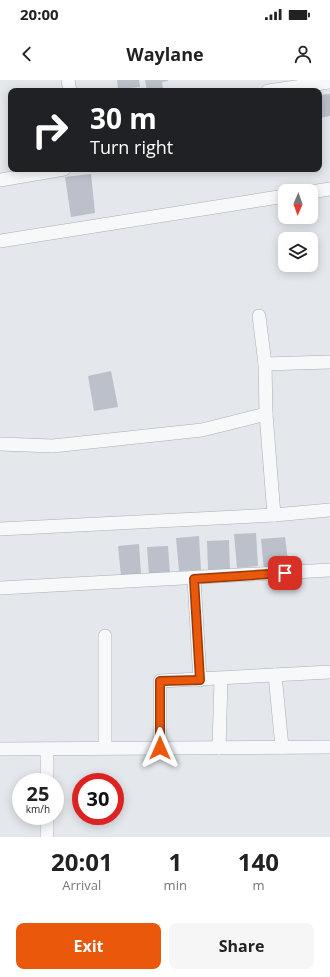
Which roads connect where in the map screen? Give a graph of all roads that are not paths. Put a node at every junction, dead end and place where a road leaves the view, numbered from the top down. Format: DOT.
graph roads {
  1 [pos="330,82"];
  2 [pos="289,88"];
  3 [pos="47,172"];
  4 [pos="0,180"];
  5 [pos="330,189"];
  6 [pos="318,191"];
  7 [pos="278,197"];
  8 [pos="0,241"];
  9 [pos="260,316"];
  10 [pos="330,362"];
  11 [pos="265,364"];
  12 [pos="266,414"];
  13 [pos="0,444"];
  14 [pos="330,510"];
  15 [pos="274,515"];
  16 [pos="0,529"];
  17 [pos="330,570"];
  18 [pos="194,579"];
  19 [pos="0,588"];
  20 [pos="105,636"];
  21 [pos="330,672"];
  22 [pos="275,675"];
  23 [pos="221,679"];
  24 [pos="200,680"];
  25 [pos="282,747"];
  26 [pos="330,747"];
  27 [pos="105,748"];
  28 [pos="160,748"];
  29 [pos="219,748"];
  30 [pos="0,749"];
  31 [pos="47,749"];
  32 [pos="47,773"];
  33 [pos="47,825"];
  34 [pos="47,837"];
  1 -- 2 [label="street"];
  3 -- 4 [label="street"];
  5 -- 6 [label="street"];
  7 -- 8 [label="street"];
  9 -- 11 [label="street"];
  10 -- 11 [label="street"];
  11 -- 12 [label="street"];
  12 -- 13 [label="street"];
  12 -- 15 [label="street"];
  14 -- 15 [label="street"];
  15 -- 16 [label="street"];
  17 -- 18 [label="street"];
  18 -- 19 [label="street"];
  18 -- 24 [label="street"];
  20 -- 27 [label="street"];
  21 -- 22 [label="street"];
  22 -- 23 [label="street"];
  22 -- 25 [label="street"];
  23 -- 24 [label="street"];
  23 -- 29 [label="street"];
  24 -- 28 [label="street"];
  25 -- 26 [label="street"];
  25 -- 29 [label="street"];
  27 -- 28 [label="street"];
  27 -- 31 [label="street"];
  28 -- 29 [label="street"];
  30 -- 31 [label="street"];
  31 -- 32 [label="street"];
  33 -- 34 [label="street"];
}
